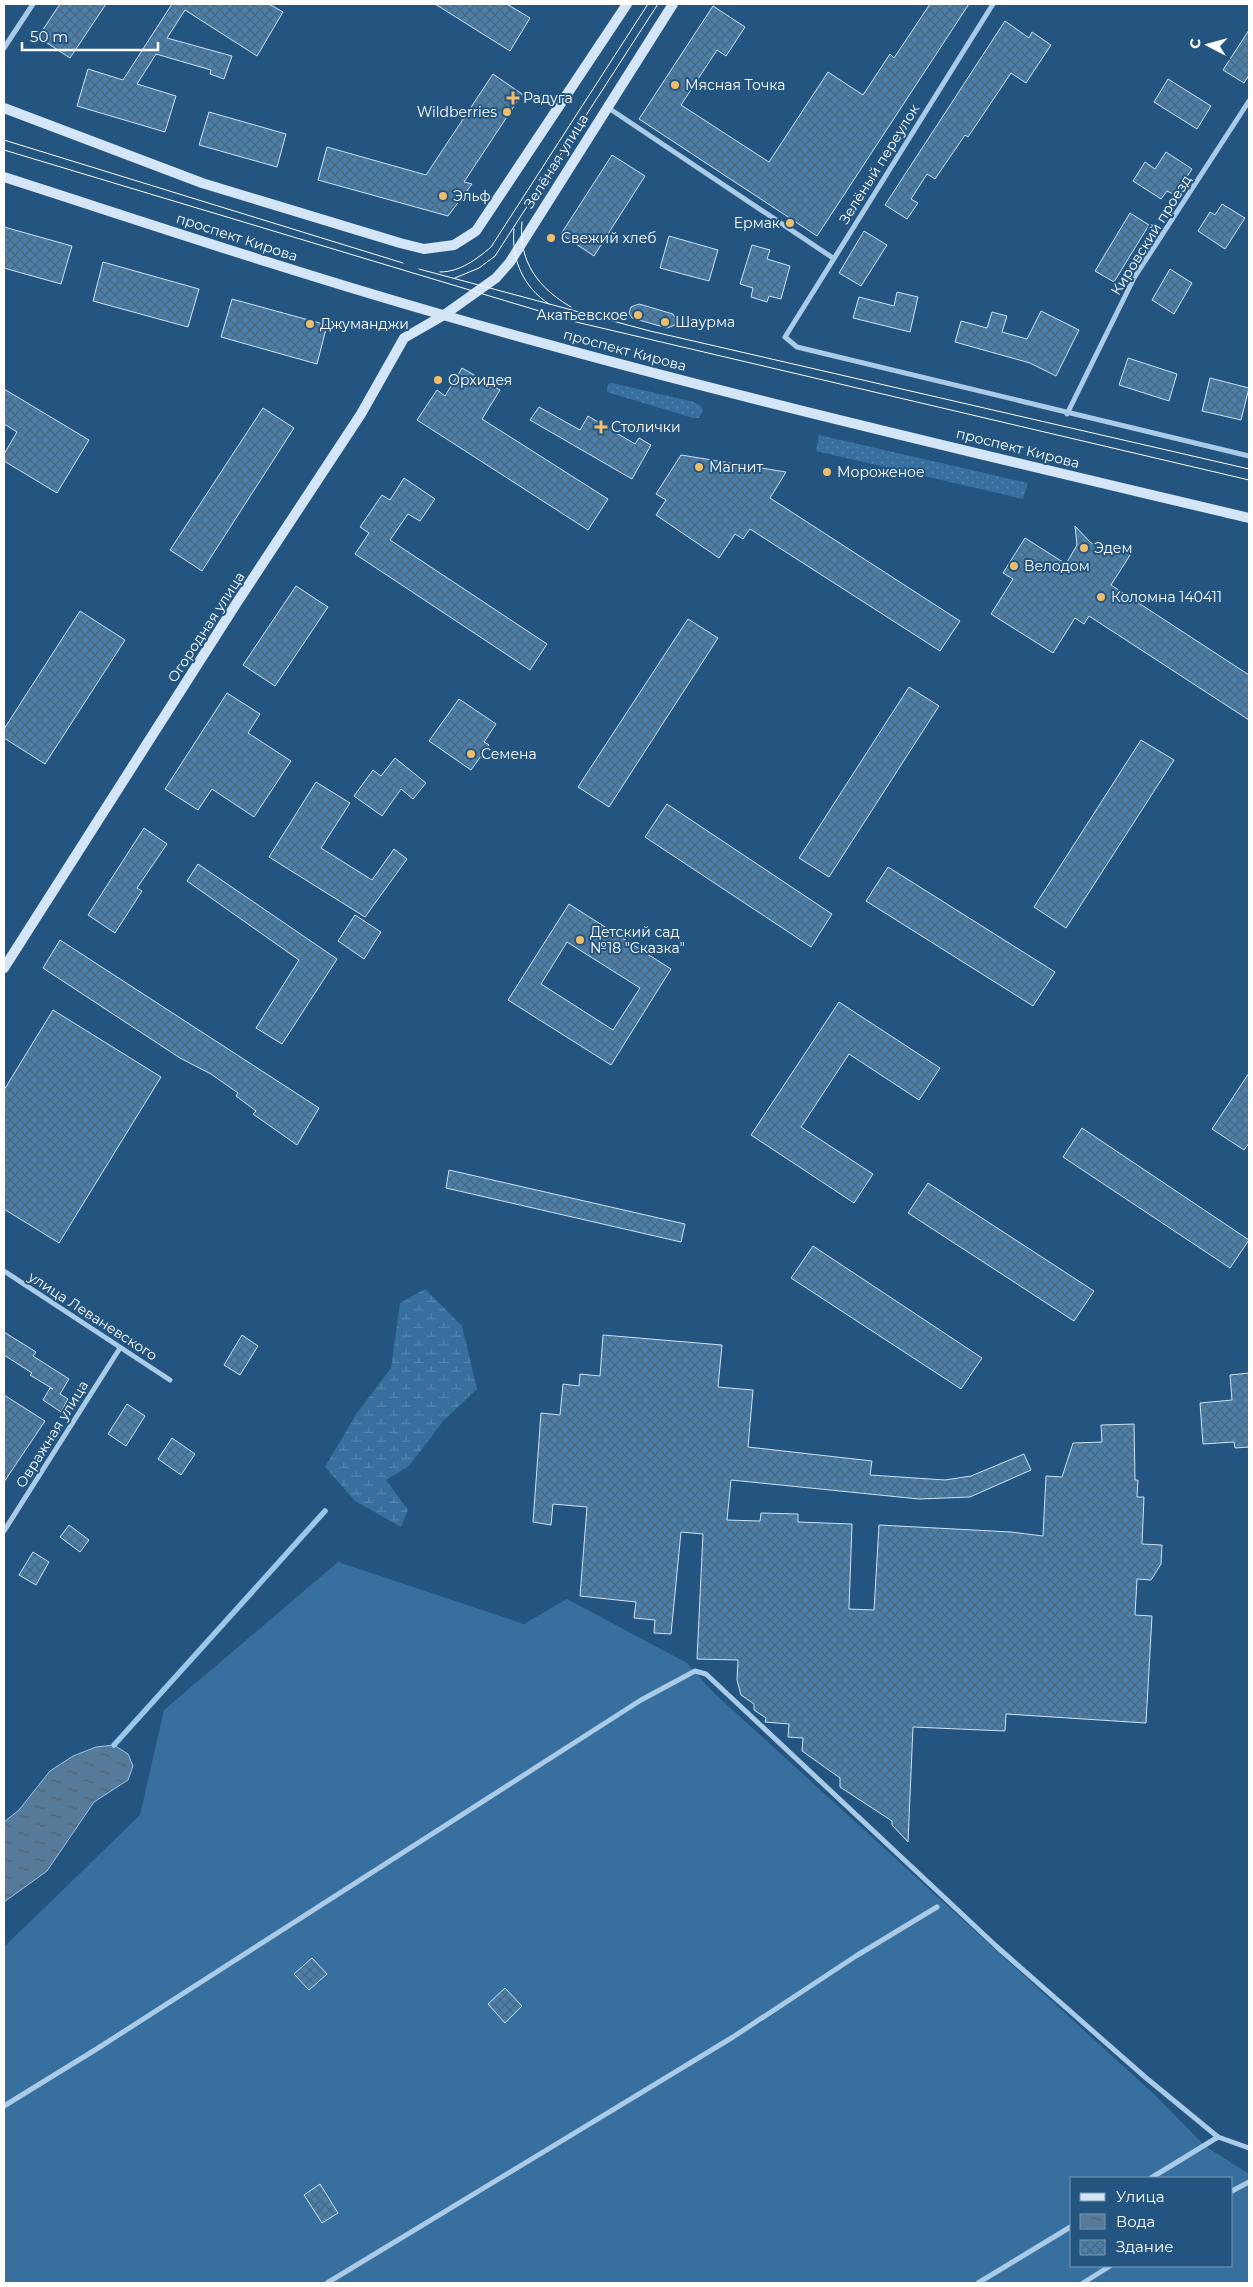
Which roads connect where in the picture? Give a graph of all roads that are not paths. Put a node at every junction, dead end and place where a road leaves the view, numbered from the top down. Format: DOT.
graph roads {
  1 [pos="33,4"];
  2 [pos="627,4"];
  3 [pos="673,4"];
  4 [pos="993,4"];
  5 [pos="4,48"];
  6 [pos="1249,101"];
  7 [pos="606,107"];
  8 [pos="4,108"];
  9 [pos="4,177"];
  10 [pos="833,258"];
  11 [pos="444,316"];
  12 [pos="1067,414"];
  13 [pos="1249,456"];
  14 [pos="1249,518"];
  15 [pos="4,968"];
  16 [pos="4,1271"];
  17 [pos="120,1348"];
  18 [pos="170,1380"];
  19 [pos="4,1531"];
  20 [pos="937,1907"];
  21 [pos="4,2106"];
  22 [pos="1218,2137"];
  23 [pos="1249,2148"];
  24 [pos="1153,2177"];
  25 [pos="1249,2182"];
  26 [pos="1233,2191"];
  27 [pos="1070,2227"];
  28 [pos="1108,2267"];
  29 [pos="327,2283"];
  30 [pos="978,2283"];
  31 [pos="1083,2283"];
  1 -- 5 [label="street"];
  2 -- 8 [label="street, Зелёная улица"];
  3 -- 7 [label="street, Зелёная улица"];
  4 -- 10 [label="street, Зелёный переулок"];
  6 -- 12 [label="street, Кировский проезд"];
  7 -- 10 [label="street"];
  7 -- 11 [label="street, Зелёная улица"];
  9 -- 11 [label="street, проспект Кирова"];
  10 -- 12 [label="street, Зелёный переулок"];
  11 -- 14 [label="street, проспект Кирова"];
  11 -- 15 [label="street, Огородная улица"];
  12 -- 13 [label="street"];
  16 -- 17 [label="street, улица Леваневского"];
  17 -- 18 [label="street, улица Леваневского"];
  17 -- 19 [label="street, Овражная улица"];
  20 -- 29 [label="street"];
  21 -- 22 [label="street"];
  22 -- 23 [label="street"];
  22 -- 24 [label="street"];
  25 -- 26 [label="street"];
  27 -- 30 [label="street"];
  28 -- 31 [label="street"];
}
